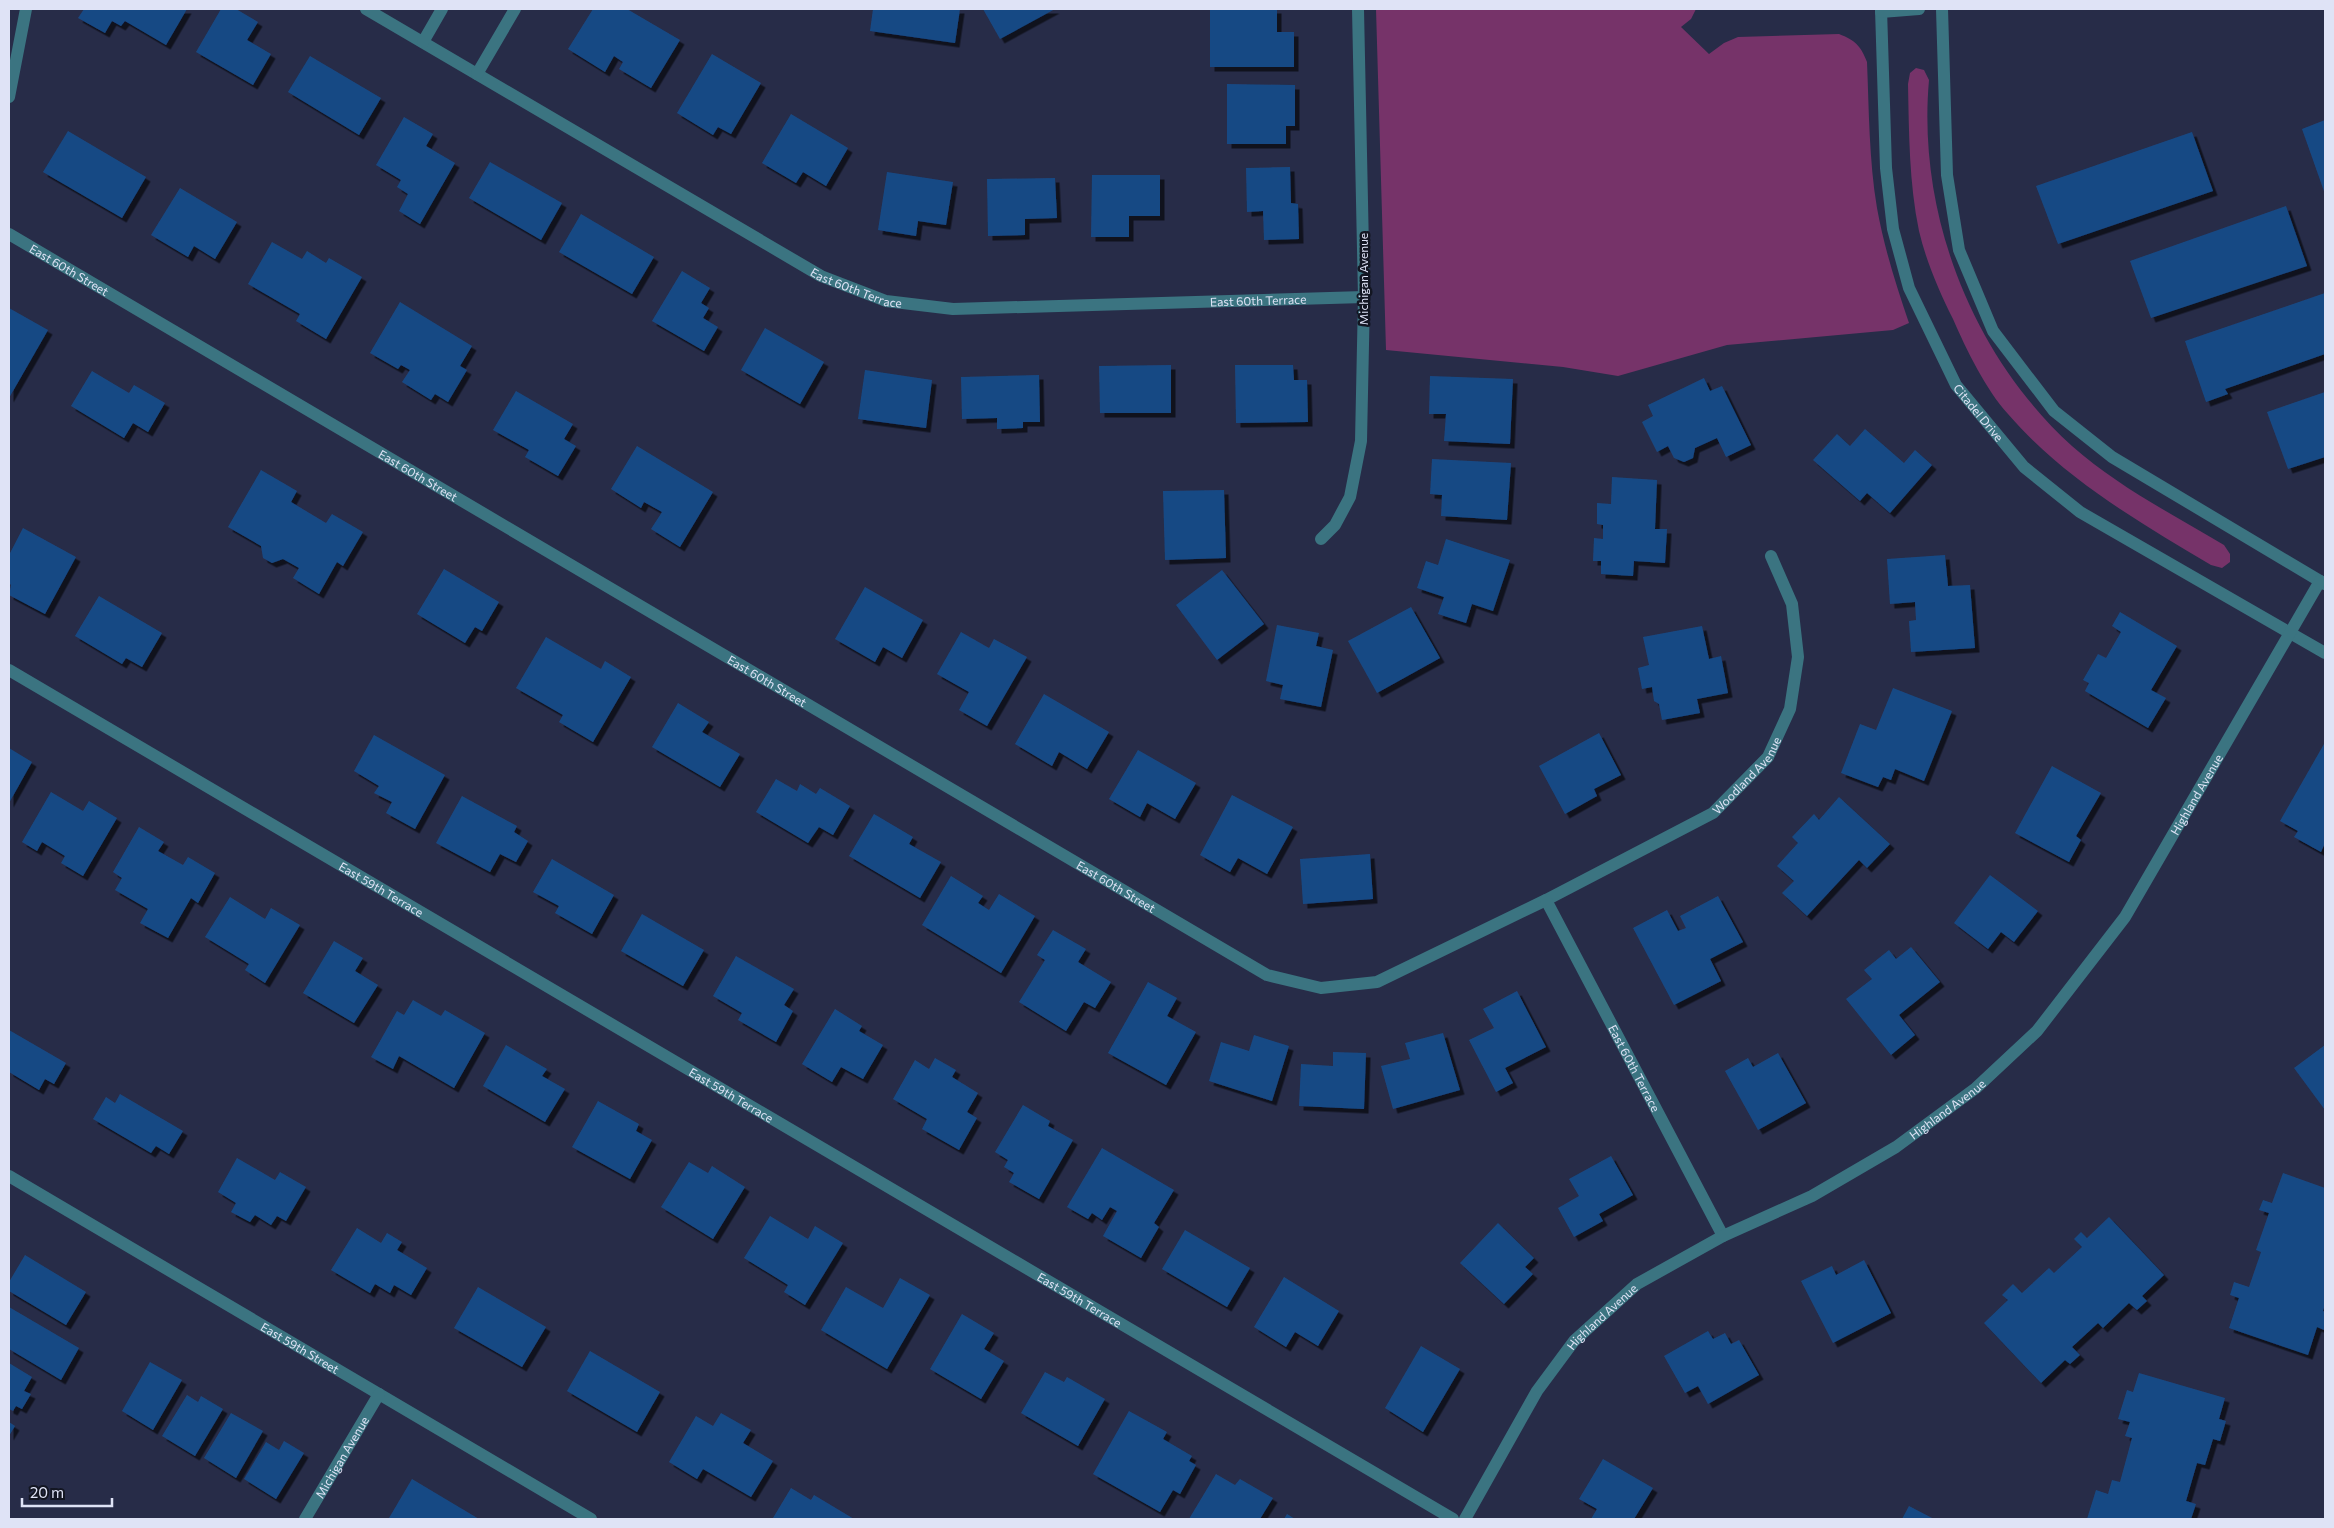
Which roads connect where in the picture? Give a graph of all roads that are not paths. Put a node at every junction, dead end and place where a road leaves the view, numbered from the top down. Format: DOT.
graph roads {
  1 [pos="26,9"];
  2 [pos="366,9"];
  3 [pos="442,9"];
  4 [pos="516,9"];
  5 [pos="1358,9"];
  6 [pos="1919,9"];
  7 [pos="1942,9"];
  8 [pos="1881,10"];
  9 [pos="423,42"];
  10 [pos="477,74"];
  11 [pos="9,97"];
  12 [pos="9,234"];
  13 [pos="1364,297"];
  14 [pos="1320,539"];
  15 [pos="1771,556"];
  16 [pos="2323,582"];
  17 [pos="2290,633"];
  18 [pos="2325,653"];
  19 [pos="9,670"];
  20 [pos="1546,900"];
  21 [pos="9,1176"];
  22 [pos="1723,1236"];
  23 [pos="379,1394"];
  24 [pos="305,1519"];
  25 [pos="591,1519"];
  26 [pos="1453,1519"];
  27 [pos="1465,1519"];
  1 -- 11 [label="street"];
  2 -- 9 [label="street"];
  3 -- 9 [label="street"];
  4 -- 10 [label="street"];
  5 -- 13 [label="street, Michigan Avenue"];
  6 -- 8 [label="street"];
  7 -- 16 [label="street"];
  8 -- 17 [label="street, Citadel Drive"];
  9 -- 10 [label="street, East 60th Terrace"];
  10 -- 13 [label="street, East 60th Terrace"];
  12 -- 20 [label="street, East 60th Street"];
  13 -- 14 [label="street, Michigan Avenue"];
  15 -- 20 [label="street, Woodland Avenue"];
  16 -- 17 [label="street, Highland Avenue"];
  17 -- 18 [label="street, Citadel Drive"];
  17 -- 22 [label="street, Highland Avenue"];
  19 -- 26 [label="street, East 59th Terrace"];
  20 -- 22 [label="street, East 60th Terrace"];
  21 -- 23 [label="street, East 59th Street"];
  22 -- 27 [label="street, Highland Avenue"];
  23 -- 24 [label="street, Michigan Avenue"];
  23 -- 25 [label="street, East 59th Street"];
}
